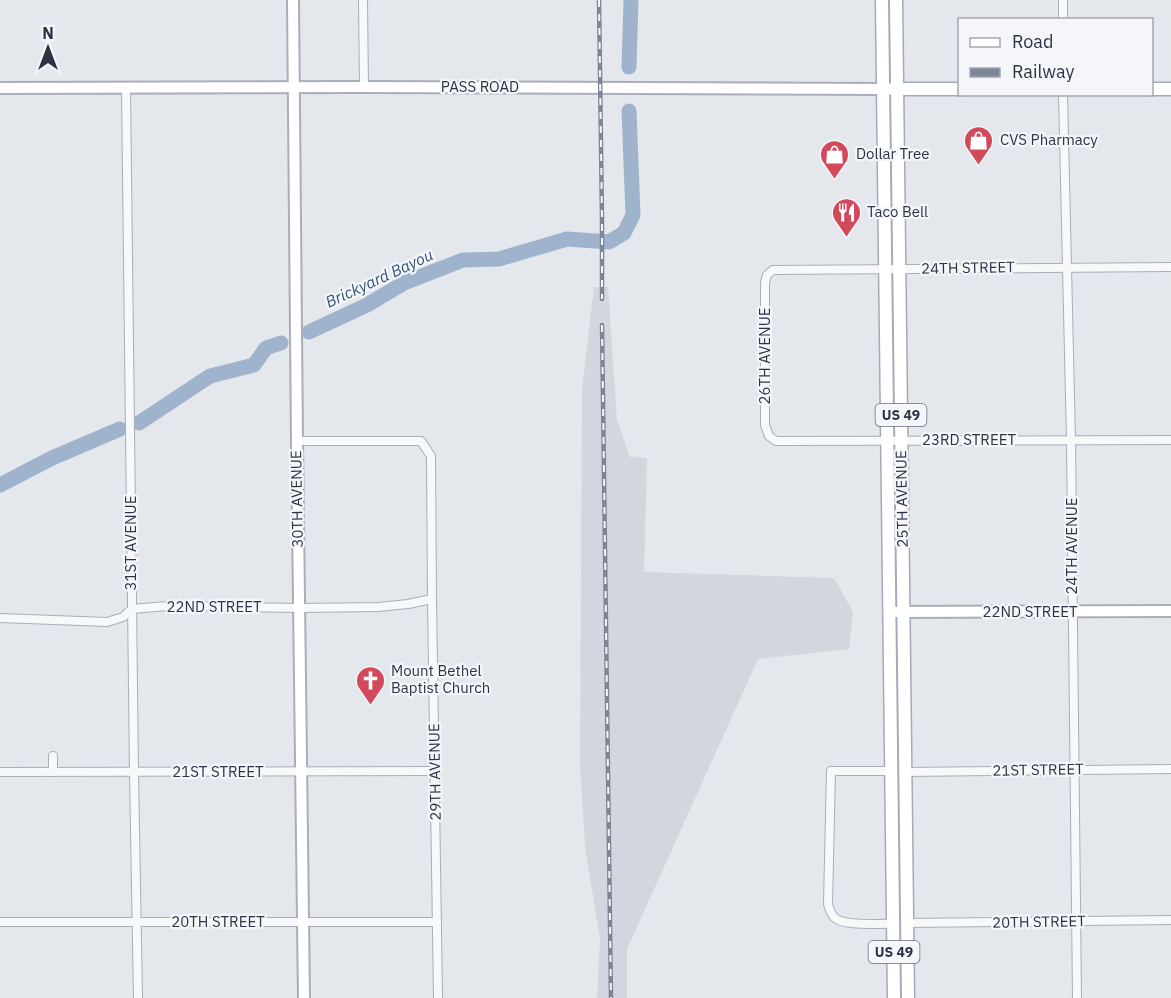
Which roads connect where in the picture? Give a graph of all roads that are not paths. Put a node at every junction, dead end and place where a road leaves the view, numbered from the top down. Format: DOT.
graph roads {
  1 [pos="293,0"];
  2 [pos="363,0"];
  3 [pos="882,0"];
  4 [pos="896,0"];
  5 [pos="1063,0"];
  6 [pos="1063,18"];
  7 [pos="294,87"];
  8 [pos="364,87"];
  9 [pos="0,88"];
  10 [pos="126,88"];
  11 [pos="883,89"];
  12 [pos="897,89"];
  13 [pos="958,89"];
  14 [pos="1153,89"];
  15 [pos="1171,89"];
  16 [pos="1063,96"];
  17 [pos="1171,267"];
  18 [pos="1066,268"];
  19 [pos="886,270"];
  20 [pos="899,270"];
  21 [pos="767,275"];
  22 [pos="769,436"];
  23 [pos="887,440"];
  24 [pos="901,440"];
  25 [pos="1071,440"];
  26 [pos="1171,440"];
  27 [pos="297,441"];
  28 [pos="432,599"];
  29 [pos="299,608"];
  30 [pos="132,609"];
  31 [pos="1171,611"];
  32 [pos="903,612"];
  33 [pos="1073,612"];
  34 [pos="890,613"];
  35 [pos="0,618"];
  36 [pos="54,756"];
  37 [pos="1171,769"];
  38 [pos="1074,770"];
  39 [pos="300,771"];
  40 [pos="435,771"];
  41 [pos="892,771"];
  42 [pos="0,772"];
  43 [pos="53,772"];
  44 [pos="134,772"];
  45 [pos="905,772"];
  46 [pos="1171,920"];
  47 [pos="1077,921"];
  48 [pos="0,922"];
  49 [pos="136,922"];
  50 [pos="303,922"];
  51 [pos="437,922"];
  52 [pos="907,923"];
  53 [pos="893,924"];
  54 [pos="138,998"];
  55 [pos="304,998"];
  56 [pos="438,998"];
  57 [pos="894,998"];
  58 [pos="908,998"];
  59 [pos="1077,998"];
  1 -- 7 [label="main road, 30TH AVENUE"];
  2 -- 8 [label="street"];
  3 -- 11 [label="main road, 25TH AVENUE / US 49"];
  4 -- 12 [label="main road, 25TH AVENUE / US 49"];
  5 -- 6 [label="street"];
  7 -- 8 [label="main road, PASS ROAD"];
  7 -- 10 [label="main road, PASS ROAD"];
  7 -- 27 [label="main road, 30TH AVENUE"];
  8 -- 11 [label="main road, PASS ROAD"];
  9 -- 10 [label="main road, PASS ROAD"];
  10 -- 30 [label="street, 31ST AVENUE"];
  11 -- 12 [label="main road, PASS ROAD"];
  11 -- 19 [label="main road, 25TH AVENUE / US 49"];
  12 -- 13 [label="main road, PASS ROAD"];
  12 -- 20 [label="main road, 25TH AVENUE / US 49"];
  14 -- 15 [label="main road"];
  16 -- 18 [label="street, 24TH AVENUE"];
  17 -- 18 [label="street, 24TH STREET"];
  18 -- 20 [label="street, 24TH STREET"];
  18 -- 25 [label="street, 24TH AVENUE"];
  19 -- 20 [label="street, 24TH STREET"];
  19 -- 21 [label="street, 24TH STREET"];
  19 -- 23 [label="main road, 25TH AVENUE / US 49"];
  20 -- 24 [label="main road, 25TH AVENUE / US 49"];
  21 -- 22 [label="street, 26TH AVENUE"];
  22 -- 23 [label="street, 23RD STREET"];
  23 -- 24 [label="street, 23RD STREET"];
  23 -- 34 [label="main road, 25TH AVENUE / US 49"];
  24 -- 25 [label="street, 23RD STREET"];
  24 -- 32 [label="main road, 25TH AVENUE / US 49"];
  25 -- 26 [label="street, 23RD STREET"];
  25 -- 33 [label="street, 24TH AVENUE"];
  27 -- 28 [label="street, 29TH AVENUE"];
  27 -- 29 [label="main road, 30TH AVENUE"];
  28 -- 29 [label="street, 22ND STREET"];
  28 -- 40 [label="street, 29TH AVENUE"];
  29 -- 30 [label="street, 22ND STREET"];
  29 -- 39 [label="main road, 30TH AVENUE"];
  30 -- 35 [label="street, 22ND STREET"];
  30 -- 44 [label="street, 31ST AVENUE"];
  31 -- 33 [label="main road, 22ND STREET"];
  32 -- 33 [label="main road, 22ND STREET"];
  32 -- 34 [label="main road, 22ND STREET"];
  32 -- 45 [label="main road, 25TH AVENUE / US 49"];
  33 -- 38 [label="street, 24TH AVENUE"];
  34 -- 41 [label="main road, 25TH AVENUE / US 49"];
  36 -- 43 [label="street"];
  37 -- 38 [label="street, 21ST STREET"];
  38 -- 45 [label="street, 21ST STREET"];
  38 -- 47 [label="street, 24TH AVENUE"];
  39 -- 40 [label="street, 21ST STREET"];
  39 -- 44 [label="street, 21ST STREET"];
  39 -- 50 [label="main road, 30TH AVENUE"];
  40 -- 51 [label="street, 29TH AVENUE"];
  41 -- 53 [label="main road, 25TH AVENUE / US 49"];
  41 -- 53 [label="street"];
  42 -- 43 [label="street, 21ST STREET"];
  43 -- 44 [label="street, 21ST STREET"];
  44 -- 49 [label="street, 31ST AVENUE"];
  45 -- 52 [label="main road, 25TH AVENUE / US 49"];
  46 -- 47 [label="street, 20TH STREET"];
  47 -- 52 [label="street, 20TH STREET"];
  47 -- 59 [label="street, 24TH AVENUE"];
  48 -- 49 [label="street, 20TH STREET"];
  49 -- 50 [label="street, 20TH STREET"];
  49 -- 54 [label="street, 31ST AVENUE"];
  50 -- 51 [label="street, 20TH STREET"];
  50 -- 55 [label="main road, 30TH AVENUE"];
  51 -- 56 [label="street, 29TH AVENUE"];
  52 -- 58 [label="main road, 25TH AVENUE / US 49"];
  53 -- 57 [label="main road, 25TH AVENUE / US 49"];
}
